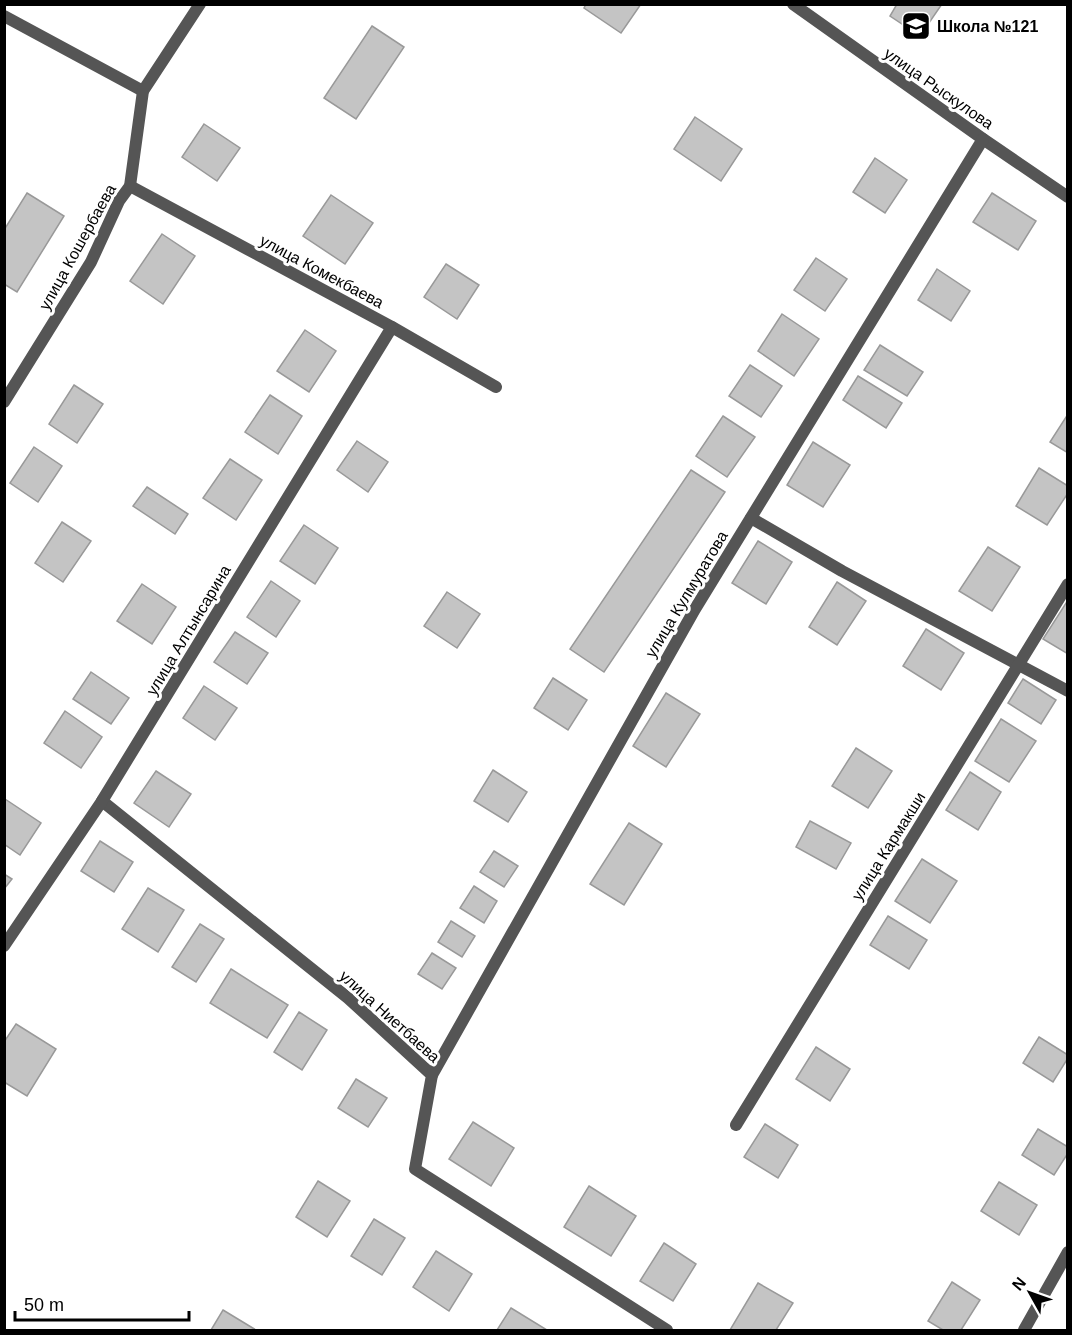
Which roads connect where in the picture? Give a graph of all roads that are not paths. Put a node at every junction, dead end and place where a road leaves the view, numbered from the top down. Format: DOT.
graph roads {
  1 [pos="200,4"];
  2 [pos="793,4"];
  3 [pos="4,16"];
  4 [pos="144,91"];
  5 [pos="983,139"];
  6 [pos="130,186"];
  7 [pos="1068,197"];
  8 [pos="392,327"];
  9 [pos="496,387"];
  10 [pos="4,402"];
  11 [pos="751,518"];
  12 [pos="1068,584"];
  13 [pos="1018,664"];
  14 [pos="1068,691"];
  15 [pos="102,801"];
  16 [pos="4,946"];
  17 [pos="432,1075"];
  18 [pos="736,1125"];
  19 [pos="1068,1252"];
  20 [pos="667,1330"];
  21 [pos="1024,1330"];
  1 -- 4 [label="street, улица Кошербаева"];
  2 -- 5 [label="street, улица Рыскулова"];
  3 -- 4 [label="street"];
  4 -- 6 [label="street, улица Кошербаева"];
  5 -- 7 [label="street, улица Рыскулова"];
  5 -- 11 [label="street, улица Кулмуратова"];
  6 -- 8 [label="street, улица Комекбаева"];
  6 -- 10 [label="street, улица Кошербаева"];
  8 -- 9 [label="street, улица Комекбаева"];
  8 -- 15 [label="street, улица Алтынсарина"];
  11 -- 13 [label="street"];
  11 -- 17 [label="street, улица Кулмуратова"];
  12 -- 13 [label="street, улица Кармакши"];
  13 -- 14 [label="street"];
  13 -- 18 [label="street, улица Кармакши"];
  15 -- 16 [label="street, улица Алтынсарина"];
  15 -- 17 [label="street, улица Ниетбаева"];
  17 -- 20 [label="street, улица Ниетбаева"];
  19 -- 21 [label="street"];
}
